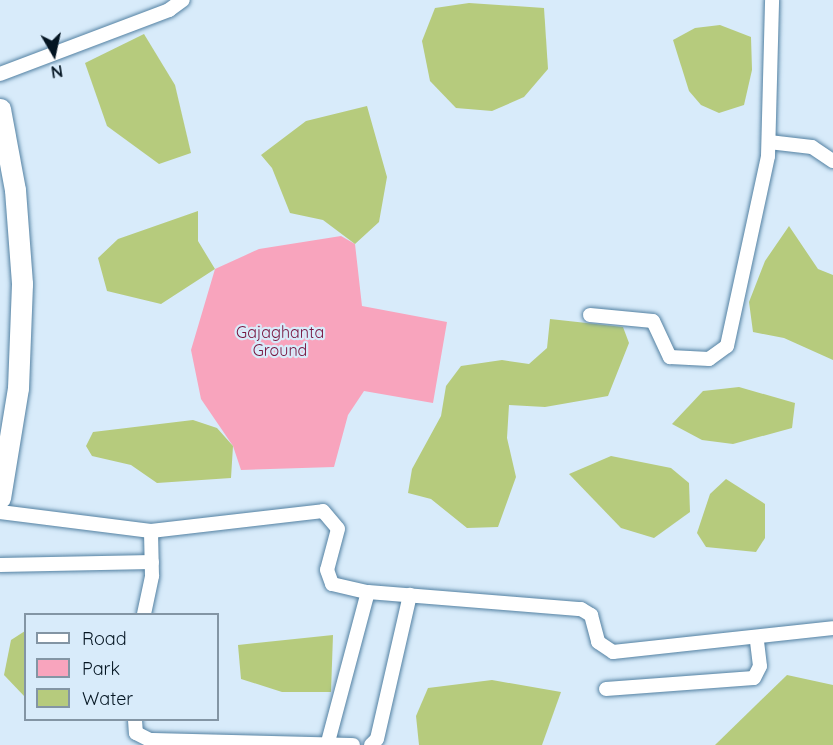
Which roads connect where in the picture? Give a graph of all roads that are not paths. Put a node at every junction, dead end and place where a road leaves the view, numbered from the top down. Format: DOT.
graph roads {
  1 [pos="183,0"];
  2 [pos="772,0"];
  3 [pos="0,74"];
  4 [pos="0,109"];
  5 [pos="3,135"];
  6 [pos="769,142"];
  7 [pos="833,160"];
  8 [pos="590,315"];
  9 [pos="0,498"];
  10 [pos="0,512"];
  11 [pos="151,531"];
  12 [pos="152,562"];
  13 [pos="0,565"];
  14 [pos="368,592"];
  15 [pos="410,595"];
  16 [pos="144,613"];
  17 [pos="833,628"];
  18 [pos="757,640"];
  19 [pos="606,689"];
  20 [pos="135,721"];
  21 [pos="328,742"];
  22 [pos="354,745"];
  23 [pos="372,745"];
  1 -- 3 [label="street"];
  2 -- 6 [label="street"];
  4 -- 5 [label="main road"];
  5 -- 9 [label="main road"];
  6 -- 7 [label="street"];
  6 -- 8 [label="street"];
  10 -- 11 [label="street"];
  11 -- 12 [label="street"];
  11 -- 14 [label="street"];
  12 -- 13 [label="street"];
  12 -- 16 [label="street"];
  14 -- 15 [label="street"];
  14 -- 21 [label="street"];
  15 -- 18 [label="street"];
  15 -- 23 [label="street"];
  17 -- 18 [label="street"];
  18 -- 19 [label="street"];
  20 -- 21 [label="street"];
  21 -- 22 [label="street"];
}
